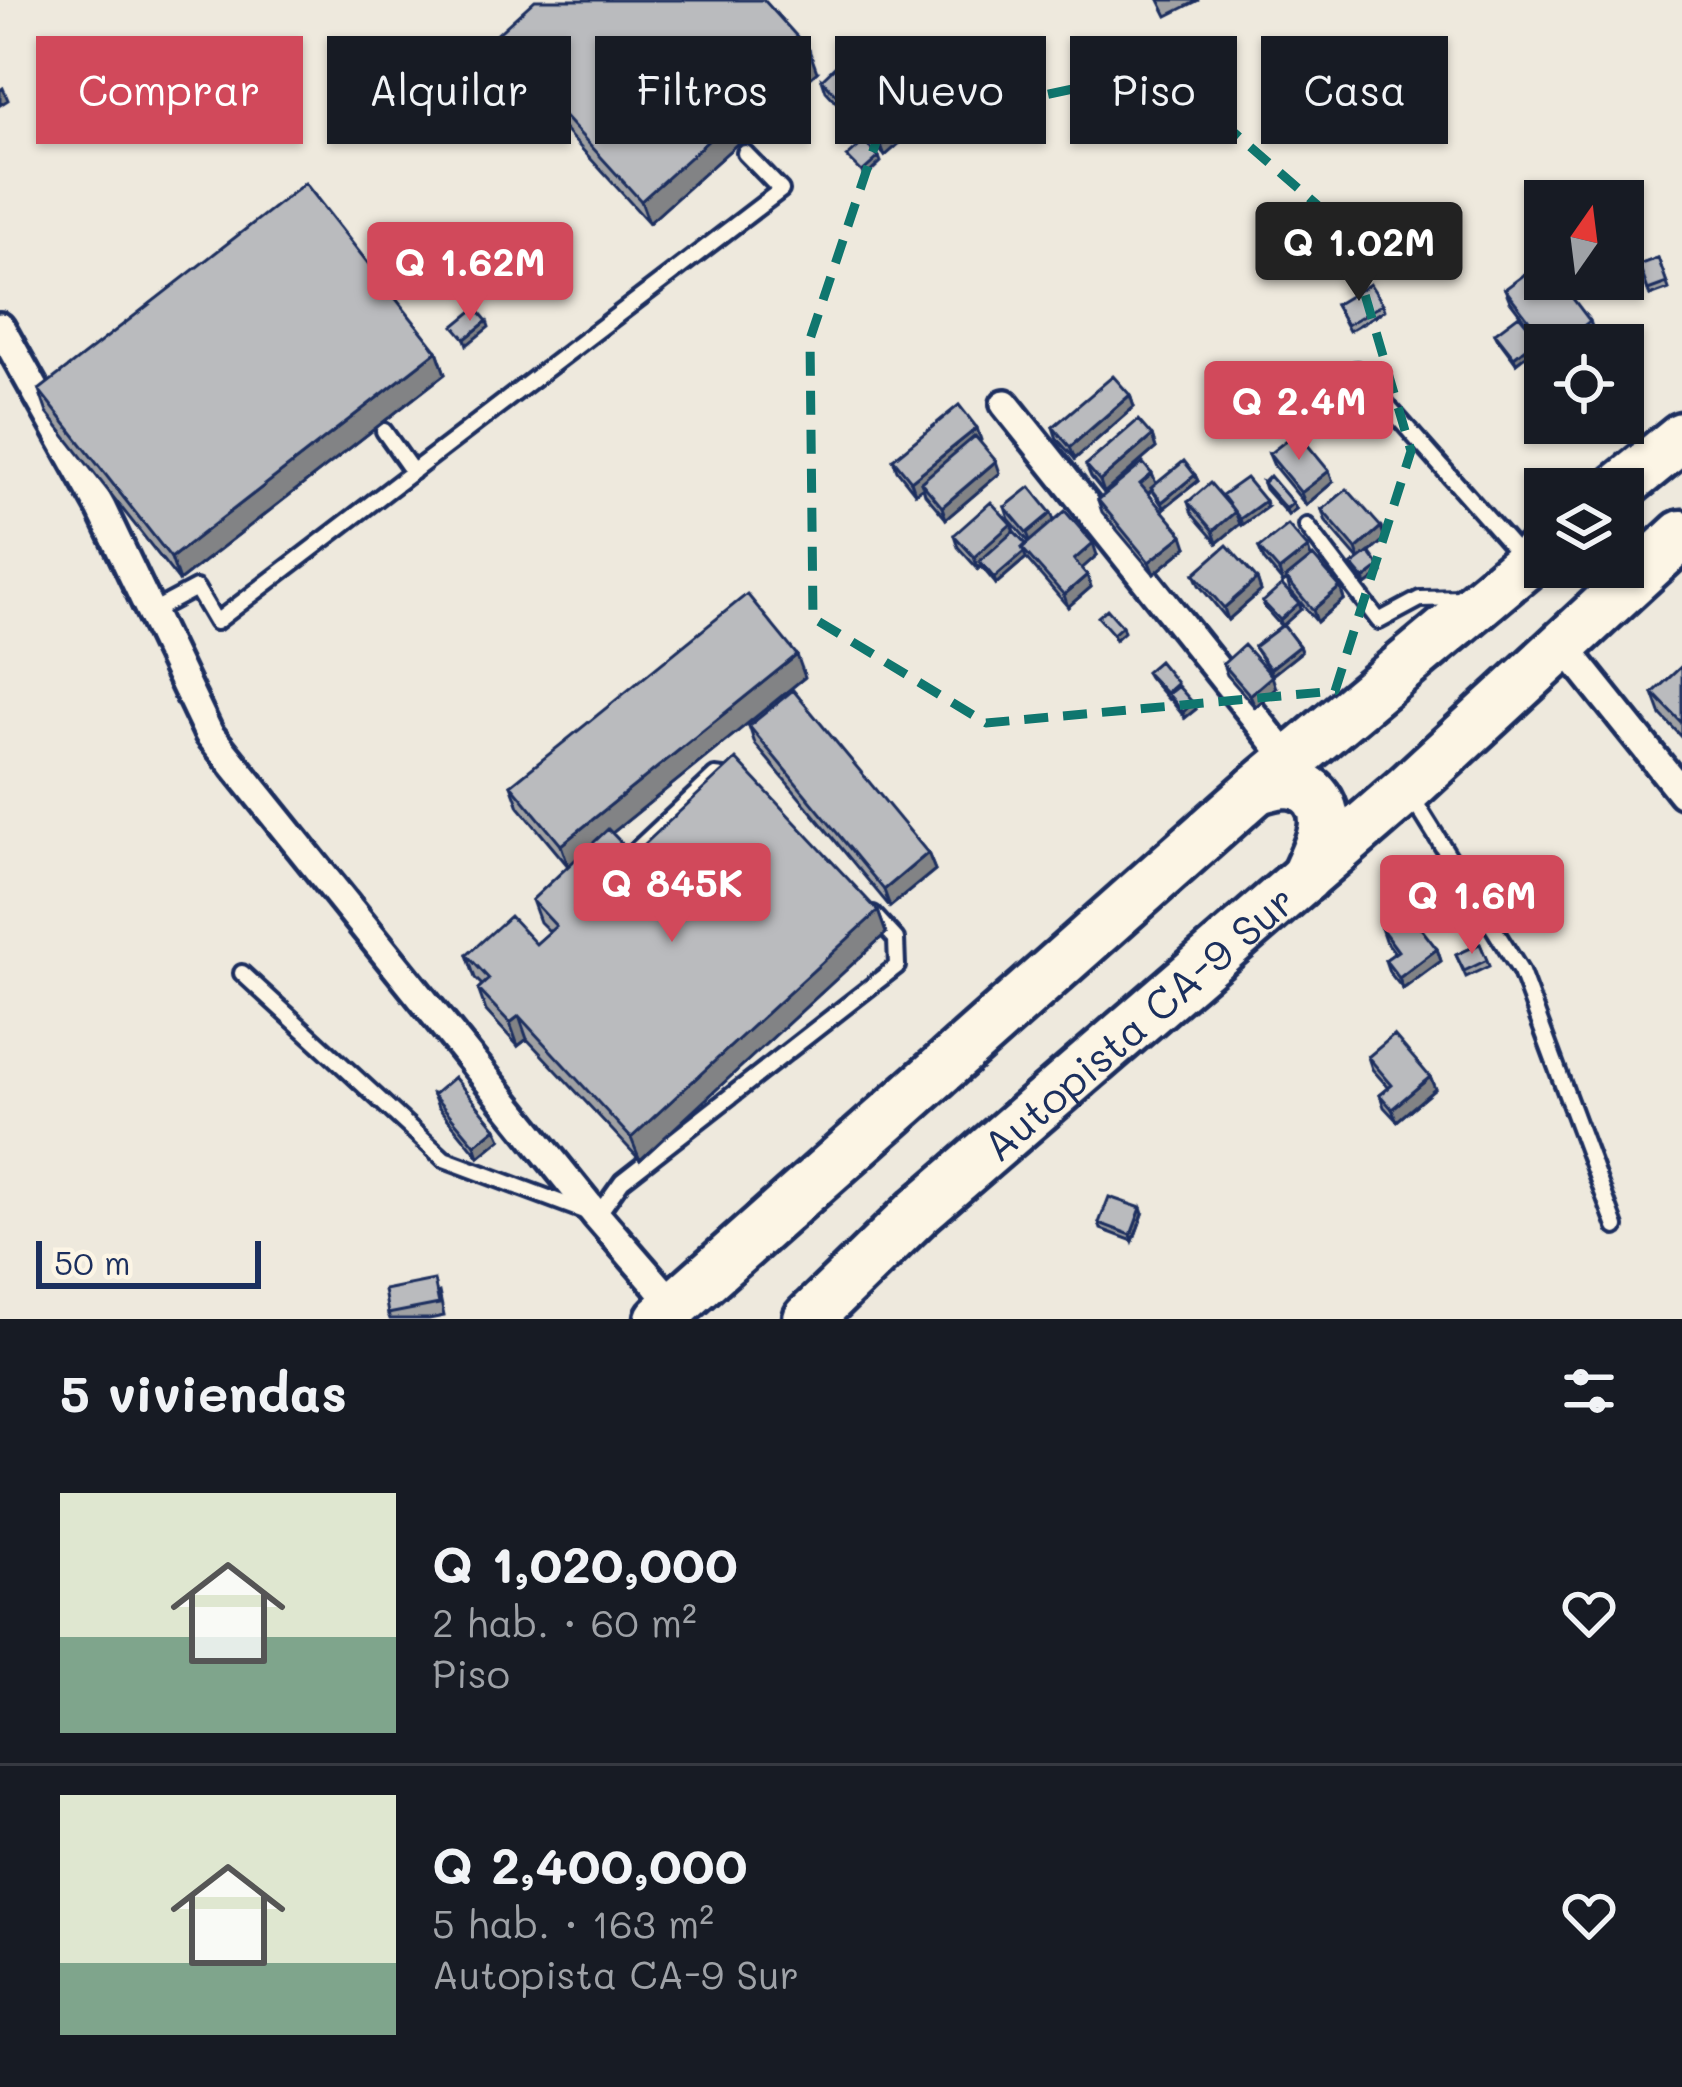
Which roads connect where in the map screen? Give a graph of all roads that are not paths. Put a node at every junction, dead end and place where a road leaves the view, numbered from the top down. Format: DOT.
graph roads {
  1 [pos="746,154"];
  2 [pos="0,328"];
  3 [pos="1356,370"];
  4 [pos="1005,404"];
  5 [pos="384,431"];
  6 [pos="1682,437"];
  7 [pos="1644,468"];
  8 [pos="413,472"];
  9 [pos="1307,526"];
  10 [pos="1682,535"];
  11 [pos="1524,543"];
  12 [pos="1524,565"];
  13 [pos="1485,598"];
  14 [pos="149,613"];
  15 [pos="1564,646"];
  16 [pos="1274,775"];
  17 [pos="752,780"];
  18 [pos="1407,789"];
  19 [pos="1682,793"];
  20 [pos="634,852"];
  21 [pos="1305,878"];
  22 [pos="864,904"];
  23 [pos="242,973"];
  24 [pos="597,1216"];
  25 [pos="1616,1227"];
  26 [pos="682,1315"];
  27 [pos="808,1319"];
  1 -- 8 [label="lane"];
  2 -- 14 [label="street"];
  3 -- 11 [label="lane"];
  4 -- 16 [label="street"];
  5 -- 8 [label="lane"];
  6 -- 7 [label="highway"];
  8 -- 14 [label="lane"];
  9 -- 13 [label="lane"];
  10 -- 15 [label="highway, Autopista CA-9 Sur"];
  12 -- 13 [label="highway"];
  13 -- 16 [label="highway"];
  14 -- 24 [label="street"];
  15 -- 18 [label="highway, Autopista CA-9 Sur"];
  15 -- 19 [label="street"];
  16 -- 21 [label="highway"];
  16 -- 26 [label="highway"];
  17 -- 20 [label="lane"];
  18 -- 21 [label="highway, Autopista CA-9 Sur"];
  18 -- 25 [label="lane"];
  21 -- 27 [label="highway, Autopista CA-9 Sur"];
  22 -- 24 [label="lane"];
  23 -- 24 [label="lane"];
  24 -- 26 [label="street"];
}
